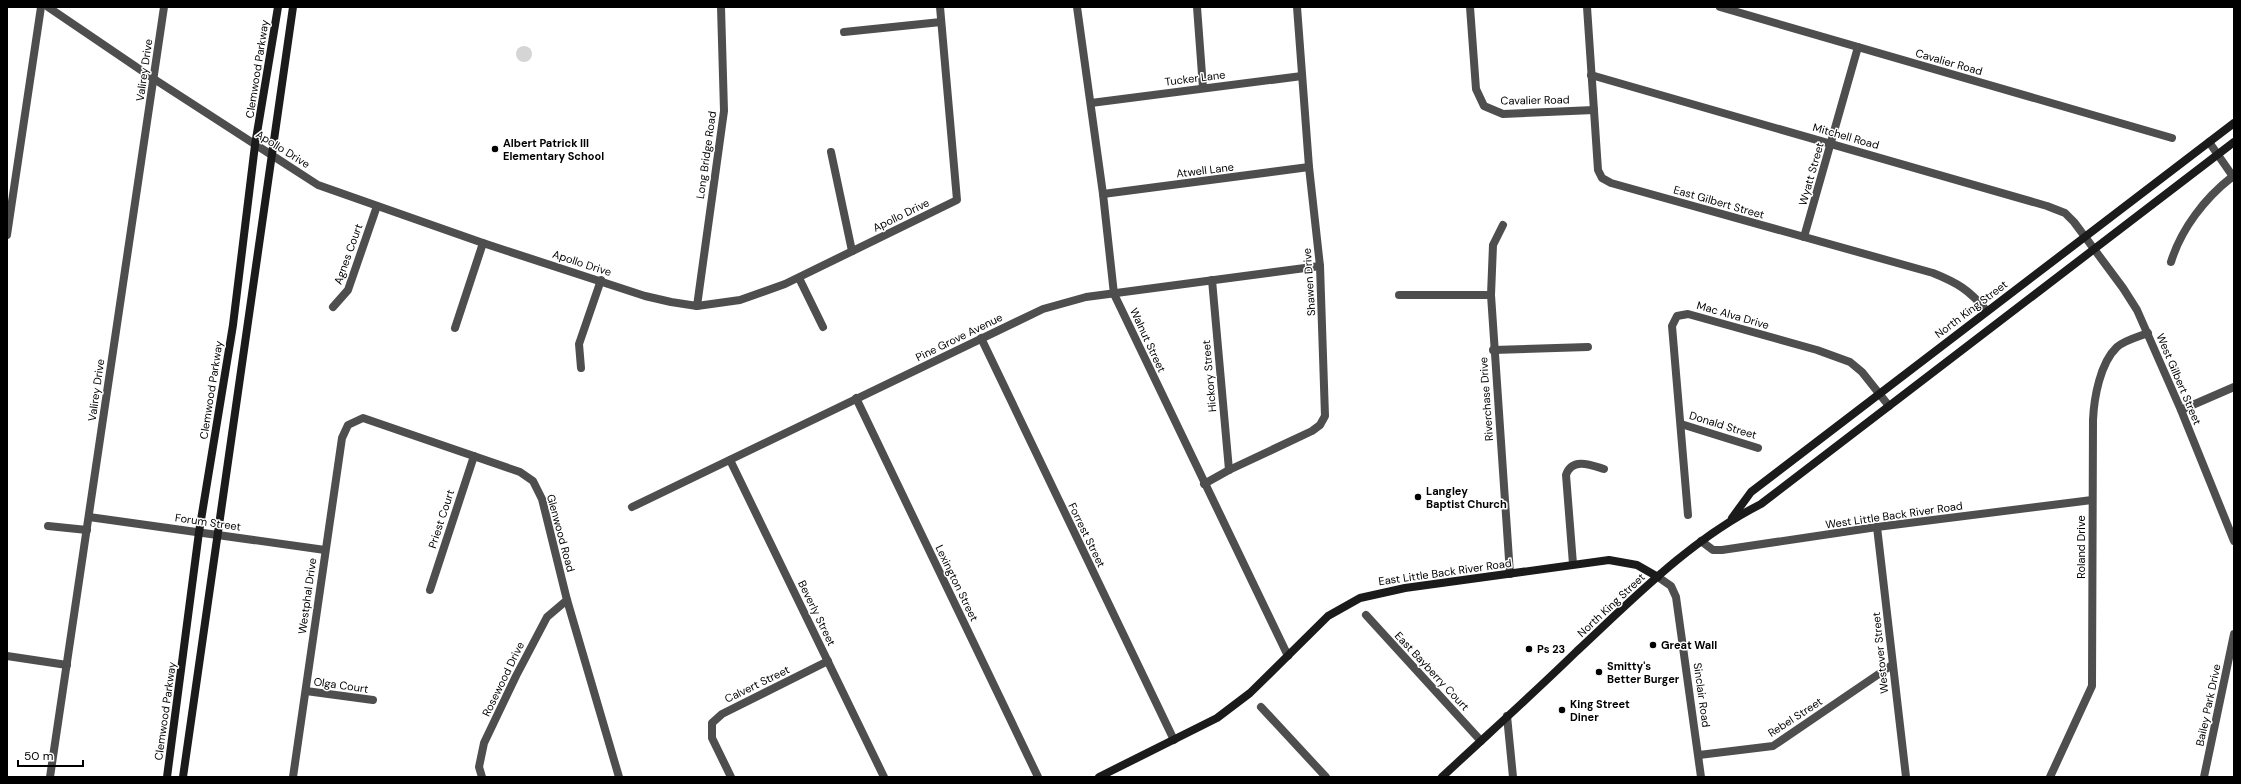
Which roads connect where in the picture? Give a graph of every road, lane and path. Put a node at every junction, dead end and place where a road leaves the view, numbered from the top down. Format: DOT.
graph roads {
  1 [pos="41,7"];
  2 [pos="48,7"];
  3 [pos="164,7"];
  4 [pos="278,7"];
  5 [pos="293,7"];
  6 [pos="721,7"];
  7 [pos="940,7"];
  8 [pos="1077,7"];
  9 [pos="1197,7"];
  10 [pos="1297,7"];
  11 [pos="1470,7"];
  12 [pos="1586,7"];
  13 [pos="1720,7"];
  14 [pos="941,22"];
  15 [pos="844,32"];
  16 [pos="1858,47"];
  17 [pos="1591,75"];
  18 [pos="1302,76"];
  19 [pos="154,79"];
  20 [pos="1203,88"];
  21 [pos="1091,103"];
  22 [pos="1594,110"];
  23 [pos="2234,123"];
  24 [pos="2172,138"];
  25 [pos="2209,142"];
  26 [pos="2234,142"];
  27 [pos="1831,143"];
  28 [pos="255,145"];
  29 [pos="831,152"];
  30 [pos="272,155"];
  31 [pos="2217,155"];
  32 [pos="1309,167"];
  33 [pos="2233,177"];
  34 [pos="1103,194"];
  35 [pos="377,206"];
  36 [pos="1503,225"];
  37 [pos="7,235"];
  38 [pos="2084,236"];
  39 [pos="1804,237"];
  40 [pos="483,243"];
  41 [pos="2094,249"];
  42 [pos="852,252"];
  43 [pos="2171,262"];
  44 [pos="1320,266"];
  45 [pos="799,278"];
  46 [pos="601,280"];
  47 [pos="1212,280"];
  48 [pos="1114,294"];
  49 [pos="1491,294"];
  50 [pos="1399,295"];
  51 [pos="697,306"];
  52 [pos="333,307"];
  53 [pos="1987,311"];
  54 [pos="823,327"];
  55 [pos="455,328"];
  56 [pos="2148,333"];
  57 [pos="981,338"];
  58 [pos="1588,347"];
  59 [pos="1493,350"];
  60 [pos="581,368"];
  61 [pos="2234,387"];
  62 [pos="1880,393"];
  63 [pos="856,398"];
  64 [pos="1889,406"];
  65 [pos="2181,410"];
  66 [pos="352,422"];
  67 [pos="1681,424"];
  68 [pos="1758,448"];
  69 [pos="474,456"];
  70 [pos="730,460"];
  71 [pos="1604,469"];
  72 [pos="1229,470"];
  73 [pos="1204,484"];
  74 [pos="2092,500"];
  75 [pos="632,507"];
  76 [pos="1688,515"];
  77 [pos="89,517"];
  78 [pos="1730,520"];
  79 [pos="48,526"];
  80 [pos="1878,527"];
  81 [pos="87,530"];
  82 [pos="199,532"];
  83 [pos="217,534"];
  84 [pos="1701,541"];
  85 [pos="2234,541"];
  86 [pos="325,550"];
  87 [pos="1573,564"];
  88 [pos="1510,574"];
  89 [pos="1658,577"];
  90 [pos="430,590"];
  91 [pos="567,600"];
  92 [pos="1366,615"];
  93 [pos="2234,636"];
  94 [pos="7,656"];
  95 [pos="1288,656"];
  96 [pos="828,661"];
  97 [pos="67,665"];
  98 [pos="1892,665"];
  99 [pos="306,691"];
  100 [pos="373,700"];
  101 [pos="1261,707"];
  102 [pos="1507,716"];
  103 [pos="1174,740"];
  104 [pos="1481,741"];
  105 [pos="1699,755"];
  106 [pos="50,777"];
  107 [pos="167,777"];
  108 [pos="183,777"];
  109 [pos="294,777"];
  110 [pos="482,777"];
  111 [pos="619,777"];
  112 [pos="731,777"];
  113 [pos="884,777"];
  114 [pos="1038,777"];
  115 [pos="1099,777"];
  116 [pos="1326,777"];
  117 [pos="1442,777"];
  118 [pos="1513,777"];
  119 [pos="1701,777"];
  120 [pos="1906,777"];
  121 [pos="2050,777"];
  122 [pos="2204,777"];
  1 -- 37 [label="street"];
  2 -- 19 [label="street, Apollo Drive"];
  3 -- 19 [label="street, Valirey Drive"];
  4 -- 28 [label="street, Clemwood Parkway"];
  5 -- 30 [label="street"];
  6 -- 51 [label="street, Long Bridge Road"];
  7 -- 14 [label="street, Apollo Drive"];
  8 -- 21 [label="street, Walnut Street"];
  9 -- 20 [label="street"];
  10 -- 18 [label="street, Shawen Drive"];
  11 -- 22 [label="street, Cavalier Road"];
  12 -- 17 [label="street, East Gilbert Street"];
  13 -- 16 [label="street, Cavalier Road"];
  14 -- 15 [label="street"];
  14 -- 42 [label="street, Apollo Drive"];
  16 -- 24 [label="street, Cavalier Road"];
  16 -- 27 [label="street, Wyatt Street"];
  17 -- 22 [label="street, East Gilbert Street"];
  17 -- 27 [label="street, Mitchell Road"];
  18 -- 20 [label="street, Tucker Lane"];
  18 -- 32 [label="street, Shawen Drive"];
  19 -- 28 [label="street, Apollo Drive"];
  19 -- 77 [label="street, Valirey Drive"];
  20 -- 21 [label="street, Tucker Lane"];
  21 -- 34 [label="street, Walnut Street"];
  22 -- 39 [label="street, East Gilbert Street"];
  23 -- 25 [label="street, North King Street"];
  25 -- 31 [label="street"];
  25 -- 38 [label="street, North King Street"];
  26 -- 31 [label="street, North King Street"];
  27 -- 38 [label="street, Mitchell Road"];
  27 -- 39 [label="street, Wyatt Street"];
  28 -- 30 [label="street, Apollo Drive"];
  28 -- 82 [label="street, Clemwood Parkway"];
  29 -- 42 [label="street"];
  30 -- 35 [label="street, Apollo Drive"];
  30 -- 83 [label="street"];
  31 -- 33 [label="street"];
  31 -- 41 [label="street, North King Street"];
  32 -- 34 [label="street, Atwell Lane"];
  32 -- 44 [label="street, Shawen Drive"];
  33 -- 43 [label="street"];
  34 -- 48 [label="street, Walnut Street"];
  35 -- 40 [label="street, Apollo Drive"];
  35 -- 52 [label="street, Agnes Court"];
  36 -- 49 [label="street, Riverchase Drive"];
  38 -- 41 [label="street, West Gilbert Street"];
  38 -- 53 [label="street, North King Street"];
  39 -- 53 [label="street, East Gilbert Street"];
  40 -- 46 [label="street, Apollo Drive"];
  40 -- 55 [label="street"];
  41 -- 56 [label="street, West Gilbert Street"];
  41 -- 64 [label="street, North King Street"];
  42 -- 45 [label="street, Apollo Drive"];
  44 -- 47 [label="street, Pine Grove Avenue"];
  44 -- 72 [label="street, Shawen Drive"];
  45 -- 51 [label="street, Apollo Drive"];
  45 -- 54 [label="street"];
  46 -- 51 [label="street, Apollo Drive"];
  46 -- 60 [label="street"];
  47 -- 48 [label="street, Pine Grove Avenue"];
  47 -- 72 [label="street, Hickory Street"];
  48 -- 57 [label="street, Pine Grove Avenue"];
  48 -- 73 [label="street, Walnut Street"];
  49 -- 50 [label="street"];
  49 -- 59 [label="street, Riverchase Drive"];
  53 -- 62 [label="street, North King Street"];
  56 -- 65 [label="street, West Gilbert Street"];
  56 -- 74 [label="street, Roland Drive"];
  57 -- 63 [label="street, Pine Grove Avenue"];
  57 -- 103 [label="street, Forrest Street"];
  58 -- 59 [label="street"];
  59 -- 88 [label="street, Riverchase Drive"];
  61 -- 65 [label="street"];
  62 -- 64 [label="street, Mac Alva Drive"];
  62 -- 67 [label="street, Mac Alva Drive"];
  62 -- 78 [label="street, North King Street"];
  63 -- 70 [label="street, Pine Grove Avenue"];
  63 -- 114 [label="street, Lexington Street"];
  64 -- 78 [label="street, North King Street"];
  65 -- 85 [label="street, West Gilbert Street"];
  66 -- 69 [label="street, Glenwood Road"];
  66 -- 86 [label="street, Westphal Drive"];
  67 -- 68 [label="street, Donald Street"];
  67 -- 76 [label="street, Mac Alva Drive"];
  69 -- 90 [label="street, Priest Court"];
  69 -- 91 [label="street, Glenwood Road"];
  70 -- 75 [label="street, Pine Grove Avenue"];
  70 -- 96 [label="street, Beverly Street"];
  71 -- 87 [label="street"];
  72 -- 73 [label="street, Shawen Drive"];
  73 -- 95 [label="street, Walnut Street"];
  74 -- 80 [label="street, West Little Back River Road"];
  74 -- 121 [label="street, Roland Drive"];
  77 -- 81 [label="street, Valirey Drive"];
  77 -- 82 [label="street, Forum Street"];
  78 -- 84 [label="street, North King Street"];
  79 -- 81 [label="street"];
  80 -- 84 [label="street, West Little Back River Road"];
  80 -- 98 [label="street, Westover Street"];
  81 -- 97 [label="street, Valirey Drive"];
  82 -- 83 [label="street, Forum Street"];
  82 -- 107 [label="street, Clemwood Parkway"];
  83 -- 86 [label="street, Forum Street"];
  83 -- 108 [label="street"];
  84 -- 89 [label="street, North King Street"];
  86 -- 99 [label="street, Westphal Drive"];
  87 -- 88 [label="street, East Little Back River Road"];
  87 -- 89 [label="street, East Little Back River Road"];
  88 -- 95 [label="street, East Little Back River Road"];
  89 -- 102 [label="street, North King Street"];
  89 -- 105 [label="street, Sinclair Road"];
  91 -- 110 [label="street, Rosewood Drive"];
  91 -- 111 [label="street, Glenwood Road"];
  92 -- 104 [label="street, East Bayberry Court"];
  93 -- 122 [label="street, Bailey Park Drive"];
  94 -- 97 [label="street"];
  95 -- 103 [label="street, East Little Back River Road"];
  96 -- 112 [label="street, Calvert Street"];
  96 -- 113 [label="street, Beverly Street"];
  97 -- 106 [label="street, Valirey Drive"];
  98 -- 105 [label="street, Rebel Street"];
  98 -- 120 [label="street, Westover Street"];
  99 -- 100 [label="street, Olga Court"];
  99 -- 109 [label="street, Westphal Drive"];
  101 -- 116 [label="street"];
  102 -- 104 [label="street, North King Street"];
  102 -- 118 [label="street"];
  103 -- 115 [label="street, East Little Back River Road"];
  104 -- 117 [label="street, North King Street"];
  105 -- 119 [label="street, Sinclair Road"];
}
